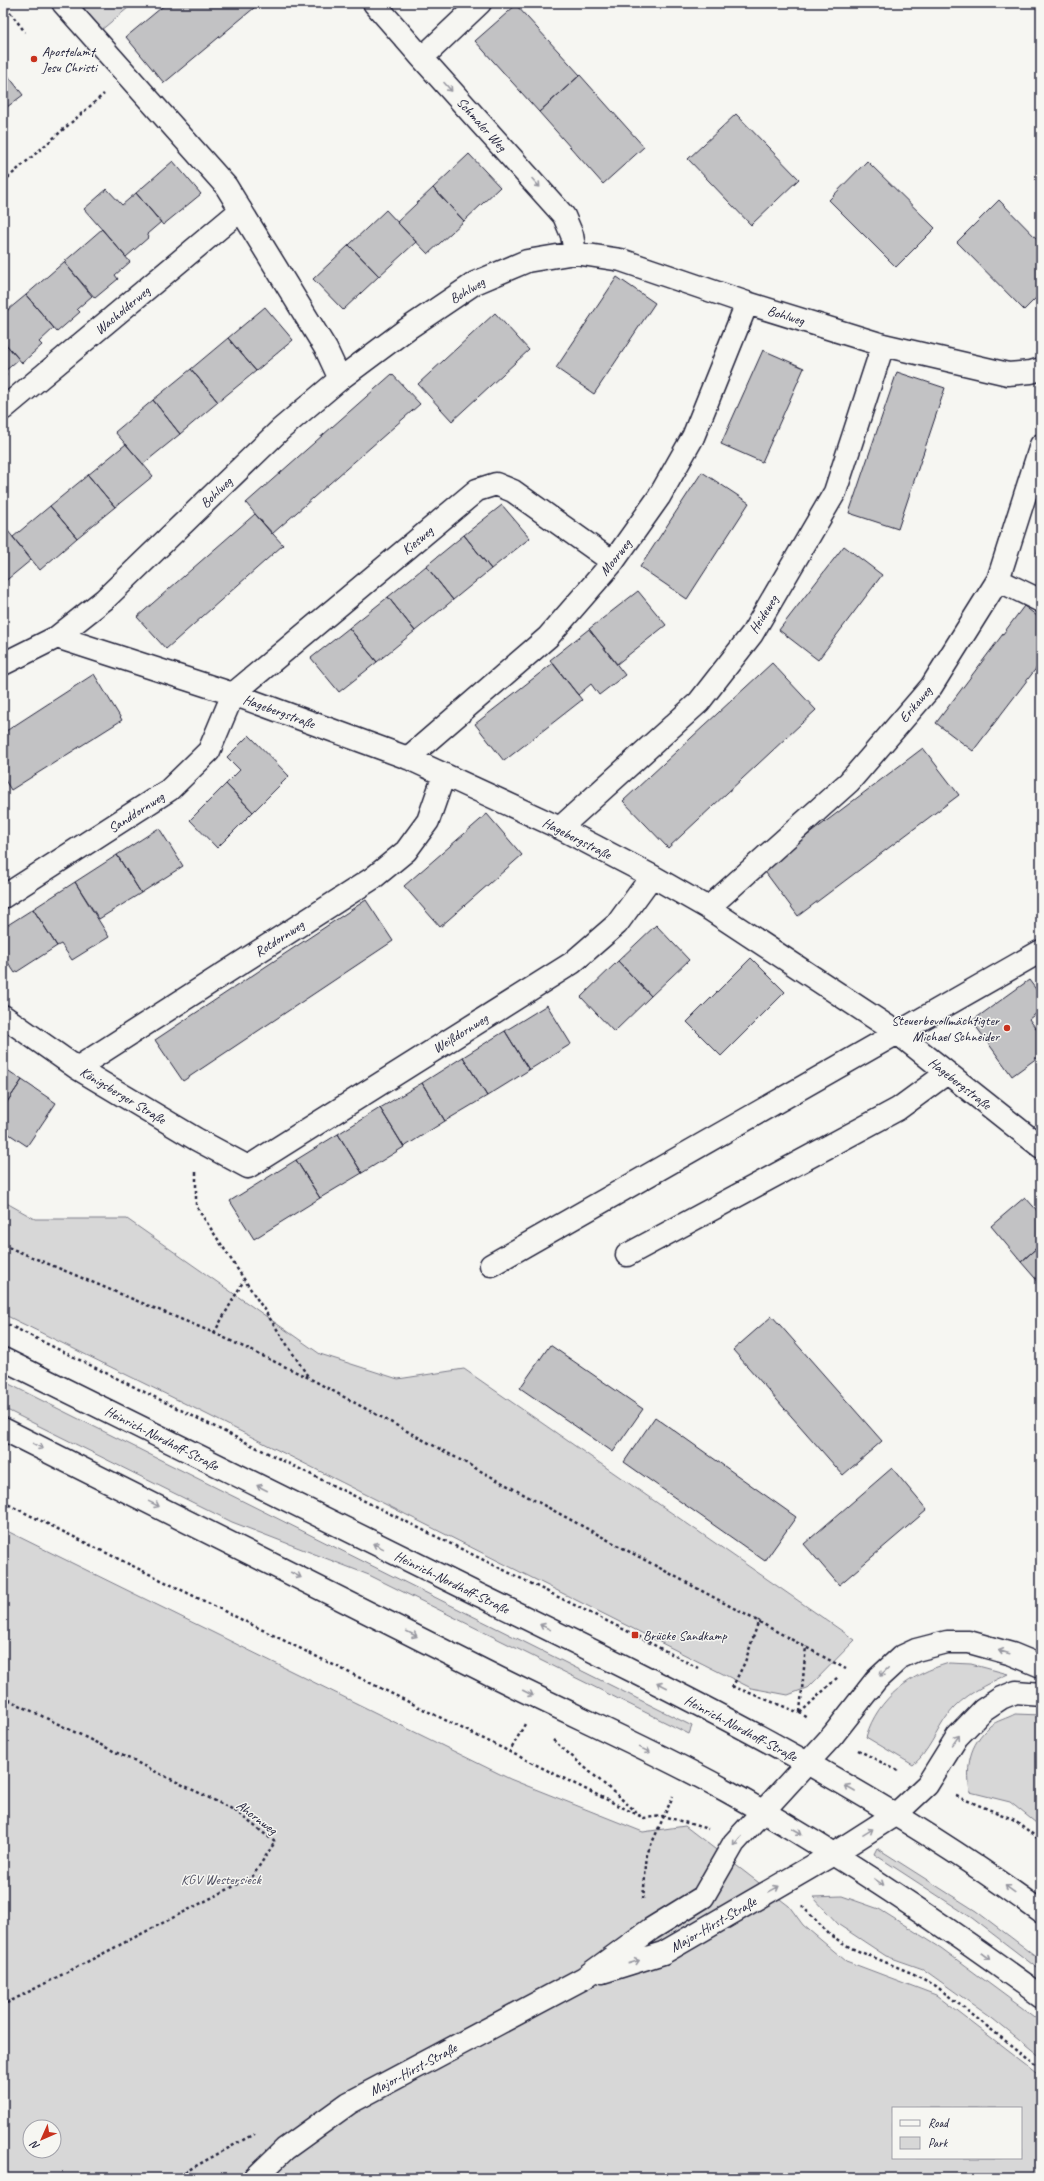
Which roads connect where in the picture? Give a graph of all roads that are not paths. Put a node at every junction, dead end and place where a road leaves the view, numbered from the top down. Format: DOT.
graph roads {
  1 [pos="62,3"];
  2 [pos="374,3"];
  3 [pos="480,3"];
  4 [pos="422,58"];
  5 [pos="241,210"];
  6 [pos="575,253"];
  7 [pos="747,303"];
  8 [pos="883,345"];
  9 [pos="1041,369"];
  10 [pos="340,379"];
  11 [pos="3,410"];
  12 [pos="1041,445"];
  13 [pos="613,562"];
  14 [pos="998,580"];
  15 [pos="1041,601"];
  16 [pos="56,637"];
  17 [pos="3,664"];
  18 [pos="233,694"];
  19 [pos="408,758"];
  20 [pos="444,775"];
  21 [pos="560,828"];
  22 [pos="652,876"];
  23 [pos="3,897"];
  24 [pos="708,908"];
  25 [pos="1041,951"];
  26 [pos="3,1016"];
  27 [pos="896,1032"];
  28 [pos="77,1068"];
  29 [pos="947,1074"];
  30 [pos="1041,1147"];
  31 [pos="248,1166"];
  32 [pos="627,1255"];
  33 [pos="491,1265"];
  34 [pos="3,1359"];
  35 [pos="3,1429"];
  36 [pos="1041,1666"];
  37 [pos="1041,1694"];
  38 [pos="807,1764"];
  39 [pos="763,1812"];
  40 [pos="896,1814"];
  41 [pos="835,1853"];
  42 [pos="1041,1912"];
  43 [pos="584,1978"];
  44 [pos="1041,1996"];
  45 [pos="255,2178"];
  1 -- 5 [label="street"];
  2 -- 4 [label="street, Schmaler Weg"];
  3 -- 4 [label="street"];
  4 -- 6 [label="street, Schmaler Weg, one-way"];
  5 -- 10 [label="street"];
  5 -- 11 [label="street, Wacholderweg"];
  6 -- 7 [label="street, Bohlweg"];
  6 -- 10 [label="street, Bohlweg"];
  7 -- 8 [label="street, Bohlweg"];
  7 -- 13 [label="street, Moorweg"];
  8 -- 9 [label="street, Bohlweg"];
  8 -- 21 [label="street, Heideweg"];
  10 -- 16 [label="street, Bohlweg"];
  12 -- 14 [label="street, Erikaweg"];
  13 -- 18 [label="street, Kiesweg"];
  13 -- 19 [label="street, Moorweg"];
  14 -- 15 [label="street"];
  14 -- 24 [label="street, Erikaweg"];
  16 -- 17 [label="street, Bohlweg"];
  16 -- 18 [label="street, Hagebergstraße"];
  18 -- 19 [label="street, Hagebergstraße"];
  18 -- 23 [label="street, Sanddornweg"];
  19 -- 20 [label="street, Hagebergstraße"];
  20 -- 21 [label="street, Hagebergstraße"];
  20 -- 28 [label="street, Rotdornweg"];
  21 -- 22 [label="street, Hagebergstraße"];
  22 -- 24 [label="street, Hagebergstraße"];
  22 -- 31 [label="street, Weißdornweg"];
  24 -- 27 [label="street, Hagebergstraße"];
  25 -- 27 [label="street"];
  26 -- 28 [label="street, Königsberger Straße"];
  27 -- 29 [label="street, Hagebergstraße"];
  27 -- 33 [label="street"];
  28 -- 31 [label="street, Königsberger Straße"];
  29 -- 30 [label="street, Hagebergstraße"];
  29 -- 32 [label="street"];
  38 -- 34 [label="street, Heinrich-Nordhoff-Straße, one-way"];
  35 -- 39 [label="street, one-way"];
  36 -- 38 [label="street, Major-Hirst-Straße, one-way"];
  40 -- 37 [label="street, Major-Hirst-Straße, one-way"];
  38 -- 39 [label="street, Major-Hirst-Straße"];
  40 -- 38 [label="street, Heinrich-Nordhoff-Straße, one-way"];
  39 -- 41 [label="street, one-way"];
  39 -- 43 [label="street, Major-Hirst-Straße, one-way"];
  41 -- 40 [label="street, Major-Hirst-Straße, one-way"];
  42 -- 40 [label="street, Heinrich-Nordhoff-Straße, one-way"];
  43 -- 41 [label="street, Major-Hirst-Straße, one-way"];
  41 -- 44 [label="street, one-way"];
  43 -- 45 [label="street, Major-Hirst-Straße"];
}
